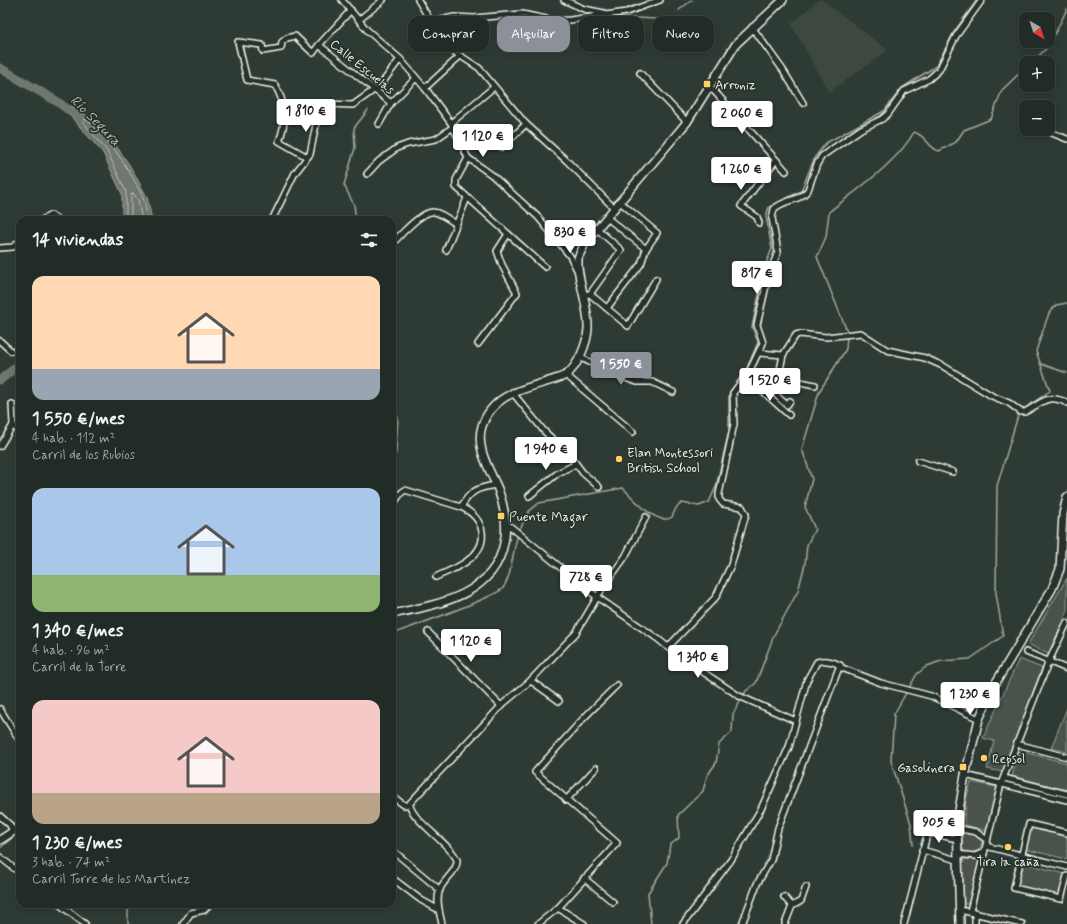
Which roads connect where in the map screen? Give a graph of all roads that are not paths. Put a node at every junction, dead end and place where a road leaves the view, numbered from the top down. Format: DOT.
graph roads {
  1 [pos="342,0"];
  2 [pos="383,0"];
  3 [pos="418,0"];
  4 [pos="564,0"];
  5 [pos="660,0"];
  6 [pos="783,0"];
  7 [pos="982,0"];
  8 [pos="351,10"];
  9 [pos="610,15"];
  10 [pos="428,16"];
  11 [pos="489,17"];
  12 [pos="359,20"];
  13 [pos="752,27"];
  14 [pos="319,45"];
  15 [pos="455,52"];
  16 [pos="460,56"];
  17 [pos="400,59"];
  18 [pos="640,73"];
  19 [pos="416,78"];
  20 [pos="494,86"];
  21 [pos="708,87"];
  22 [pos="425,88"];
  23 [pos="375,90"];
  24 [pos="391,103"];
  25 [pos="803,103"];
  26 [pos="687,122"];
  27 [pos="379,124"];
  28 [pos="526,124"];
  29 [pos="452,125"];
  30 [pos="1055,134"];
  31 [pos="1067,139"];
  32 [pos="502,147"];
  33 [pos="307,157"];
  34 [pos="468,158"];
  35 [pos="776,160"];
  36 [pos="786,172"];
  37 [pos="367,174"];
  38 [pos="467,198"];
  39 [pos="619,201"];
  40 [pos="614,208"];
  41 [pos="274,216"];
  42 [pos="606,217"];
  43 [pos="759,223"];
  44 [pos="456,224"];
  45 [pos="596,228"];
  46 [pos="508,234"];
  47 [pos="396,240"];
  48 [pos="16,245"];
  49 [pos="0,248"];
  50 [pos="582,248"];
  51 [pos="646,249"];
  52 [pos="446,250"];
  53 [pos="570,256"];
  54 [pos="545,267"];
  55 [pos="579,276"];
  56 [pos="656,279"];
  57 [pos="586,294"];
  58 [pos="607,308"];
  59 [pos="0,340"];
  60 [pos="478,344"];
  61 [pos="11,351"];
  62 [pos="759,353"];
  63 [pos="783,355"];
  64 [pos="579,357"];
  65 [pos="566,375"];
  66 [pos="779,375"];
  67 [pos="747,377"];
  68 [pos="815,385"];
  69 [pos="512,392"];
  70 [pos="673,392"];
  71 [pos="790,401"];
  72 [pos="1067,403"];
  73 [pos="12,404"];
  74 [pos="789,415"];
  75 [pos="13,425"];
  76 [pos="16,428"];
  77 [pos="632,432"];
  78 [pos="0,446"];
  79 [pos="918,461"];
  80 [pos="576,464"];
  81 [pos="953,472"];
  82 [pos="496,485"];
  83 [pos="599,487"];
  84 [pos="529,496"];
  85 [pos="1067,497"];
  86 [pos="396,501"];
  87 [pos="1066,506"];
  88 [pos="461,507"];
  89 [pos="646,516"];
  90 [pos="506,523"];
  91 [pos="1064,531"];
  92 [pos="1067,548"];
  93 [pos="1061,553"];
  94 [pos="436,577"];
  95 [pos="597,598"];
  96 [pos="396,613"];
  97 [pos="1067,623"];
  98 [pos="428,632"];
  99 [pos="668,648"];
  100 [pos="1026,652"];
  101 [pos="1049,661"];
  102 [pos="840,665"];
  103 [pos="1067,669"];
  104 [pos="531,681"];
  105 [pos="617,685"];
  106 [pos="559,701"];
  107 [pos="501,706"];
  108 [pos="0,709"];
  109 [pos="979,719"];
  110 [pos="796,721"];
  111 [pos="16,735"];
  112 [pos="1017,744"];
  113 [pos="1067,757"];
  114 [pos="596,768"];
  115 [pos="965,775"];
  116 [pos="1004,778"];
  117 [pos="1001,784"];
  118 [pos="1067,794"];
  119 [pos="396,799"];
  120 [pos="566,800"];
  121 [pos="1067,800"];
  122 [pos="409,806"];
  123 [pos="959,814"];
  124 [pos="0,816"];
  125 [pos="956,828"];
  126 [pos="16,830"];
  127 [pos="13,832"];
  128 [pos="931,833"];
  129 [pos="1067,833"];
  130 [pos="957,839"];
  131 [pos="0,840"];
  132 [pos="987,840"];
  133 [pos="986,846"];
  134 [pos="922,850"];
  135 [pos="984,852"];
  136 [pos="396,853"];
  137 [pos="1022,856"];
  138 [pos="0,857"];
  139 [pos="957,857"];
  140 [pos="1067,867"];
  141 [pos="16,870"];
  142 [pos="1067,876"];
  143 [pos="584,878"];
  144 [pos="396,881"];
  145 [pos="806,887"];
  146 [pos="440,890"];
  147 [pos="784,897"];
  148 [pos="613,902"];
  149 [pos="792,906"];
  150 [pos="64,908"];
  151 [pos="206,908"];
  152 [pos="558,908"];
  153 [pos="439,910"];
  154 [pos="960,910"];
  155 [pos="972,912"];
  156 [pos="85,924"];
  157 [pos="184,924"];
  158 [pos="442,924"];
  159 [pos="538,924"];
  160 [pos="584,924"];
  161 [pos="684,924"];
  162 [pos="742,924"];
  163 [pos="785,924"];
  164 [pos="904,924"];
  165 [pos="960,924"];
  166 [pos="975,924"];
  167 [pos="1022,924"];
  1 -- 8 [label="street"];
  2 -- 12 [label="street"];
  3 -- 10 [label="street"];
  4 -- 9 [label="street"];
  5 -- 9 [label="street"];
  6 -- 13 [label="main road"];
  7 -- 62 [label="street"];
  8 -- 12 [label="street"];
  8 -- 14 [label="street"];
  9 -- 11 [label="street"];
  12 -- 17 [label="street"];
  13 -- 21 [label="main road"];
  13 -- 25 [label="street"];
  14 -- 23 [label="street, Calle Escuelas"];
  14 -- 33 [label="street, Calle Escuelas"];
  15 -- 16 [label="street"];
  16 -- 20 [label="street"];
  16 -- 22 [label="street"];
  17 -- 19 [label="street"];
  17 -- 23 [label="street"];
  18 -- 26 [label="street"];
  19 -- 22 [label="street"];
  19 -- 24 [label="street"];
  20 -- 28 [label="street"];
  20 -- 29 [label="street"];
  21 -- 26 [label="main road"];
  21 -- 35 [label="street"];
  22 -- 29 [label="street"];
  23 -- 24 [label="street, Calle Escuelas"];
  23 -- 33 [label="street"];
  24 -- 27 [label="street, Calle Escuelas"];
  26 -- 39 [label="main road"];
  28 -- 32 [label="street"];
  28 -- 40 [label="street"];
  29 -- 34 [label="street"];
  29 -- 37 [label="street"];
  30 -- 31 [label="street"];
  33 -- 41 [label="street"];
  34 -- 38 [label="street"];
  34 -- 53 [label="street"];
  35 -- 36 [label="street"];
  35 -- 43 [label="street"];
  38 -- 44 [label="street"];
  38 -- 46 [label="street"];
  39 -- 40 [label="main road"];
  39 -- 51 [label="street"];
  40 -- 42 [label="main road"];
  42 -- 45 [label="main road"];
  42 -- 51 [label="street"];
  44 -- 47 [label="street"];
  44 -- 52 [label="street"];
  45 -- 50 [label="main road"];
  45 -- 57 [label="street"];
  46 -- 54 [label="street"];
  46 -- 60 [label="street"];
  48 -- 49 [label="street"];
  50 -- 53 [label="street"];
  50 -- 55 [label="main road"];
  51 -- 58 [label="street"];
  53 -- 55 [label="street"];
  55 -- 57 [label="main road"];
  56 -- 58 [label="street"];
  57 -- 58 [label="street"];
  57 -- 64 [label="main road"];
  59 -- 61 [label="street"];
  62 -- 63 [label="street"];
  62 -- 67 [label="street"];
  63 -- 66 [label="street"];
  63 -- 72 [label="street"];
  64 -- 65 [label="main road"];
  64 -- 70 [label="street"];
  65 -- 69 [label="main road"];
  65 -- 77 [label="street"];
  66 -- 68 [label="street"];
  66 -- 71 [label="street"];
  67 -- 74 [label="street"];
  67 -- 99 [label="street"];
  69 -- 80 [label="street"];
  69 -- 82 [label="main road"];
  73 -- 75 [label="street"];
  75 -- 76 [label="street"];
  75 -- 78 [label="street"];
  79 -- 81 [label="street"];
  80 -- 83 [label="street"];
  80 -- 84 [label="street"];
  82 -- 88 [label="street"];
  82 -- 90 [label="main road"];
  85 -- 87 [label="main road"];
  86 -- 88 [label="street"];
  87 -- 91 [label="main road"];
  88 -- 94 [label="street"];
  89 -- 95 [label="street"];
  90 -- 95 [label="street"];
  90 -- 96 [label="main road"];
  91 -- 93 [label="main road"];
  92 -- 93 [label="main road"];
  93 -- 109 [label="main road"];
  95 -- 99 [label="street"];
  95 -- 104 [label="street"];
  97 -- 101 [label="street"];
  98 -- 107 [label="street"];
  99 -- 110 [label="street"];
  100 -- 101 [label="street"];
  101 -- 103 [label="street"];
  101 -- 112 [label="street"];
  102 -- 109 [label="street"];
  102 -- 110 [label="street"];
  102 -- 162 [label="street"];
  104 -- 106 [label="street"];
  104 -- 107 [label="street"];
  105 -- 120 [label="street"];
  107 -- 122 [label="street"];
  108 -- 111 [label="street"];
  109 -- 115 [label="main road"];
  110 -- 161 [label="street"];
  112 -- 113 [label="street"];
  112 -- 116 [label="street"];
  114 -- 120 [label="street"];
  115 -- 117 [label="street"];
  115 -- 123 [label="main road"];
  116 -- 117 [label="street"];
  116 -- 118 [label="street"];
  117 -- 121 [label="street"];
  117 -- 132 [label="street"];
  119 -- 122 [label="street"];
  120 -- 143 [label="street"];
  122 -- 146 [label="street"];
  123 -- 125 [label="main road"];
  123 -- 128 [label="street"];
  124 -- 127 [label="street"];
  125 -- 130 [label="main road"];
  125 -- 132 [label="street"];
  126 -- 127 [label="main road"];
  127 -- 131 [label="main road"];
  128 -- 130 [label="street"];
  128 -- 134 [label="street"];
  129 -- 137 [label="street"];
  130 -- 139 [label="main road"];
  132 -- 133 [label="street"];
  133 -- 135 [label="street"];
  133 -- 137 [label="street"];
  134 -- 139 [label="street"];
  134 -- 164 [label="street"];
  135 -- 139 [label="street"];
  135 -- 155 [label="street"];
  136 -- 146 [label="street"];
  137 -- 140 [label="street"];
  137 -- 142 [label="street"];
  138 -- 141 [label="street"];
  139 -- 154 [label="main road"];
  143 -- 148 [label="street"];
  143 -- 152 [label="street"];
  144 -- 153 [label="street"];
  145 -- 149 [label="street"];
  146 -- 153 [label="street"];
  147 -- 149 [label="street"];
  149 -- 163 [label="street"];
  150 -- 156 [label="street"];
  151 -- 157 [label="street"];
  152 -- 159 [label="street"];
  152 -- 160 [label="street"];
  153 -- 158 [label="street"];
  154 -- 155 [label="street"];
  154 -- 165 [label="main road"];
  155 -- 166 [label="street"];
  155 -- 167 [label="street"];
}
